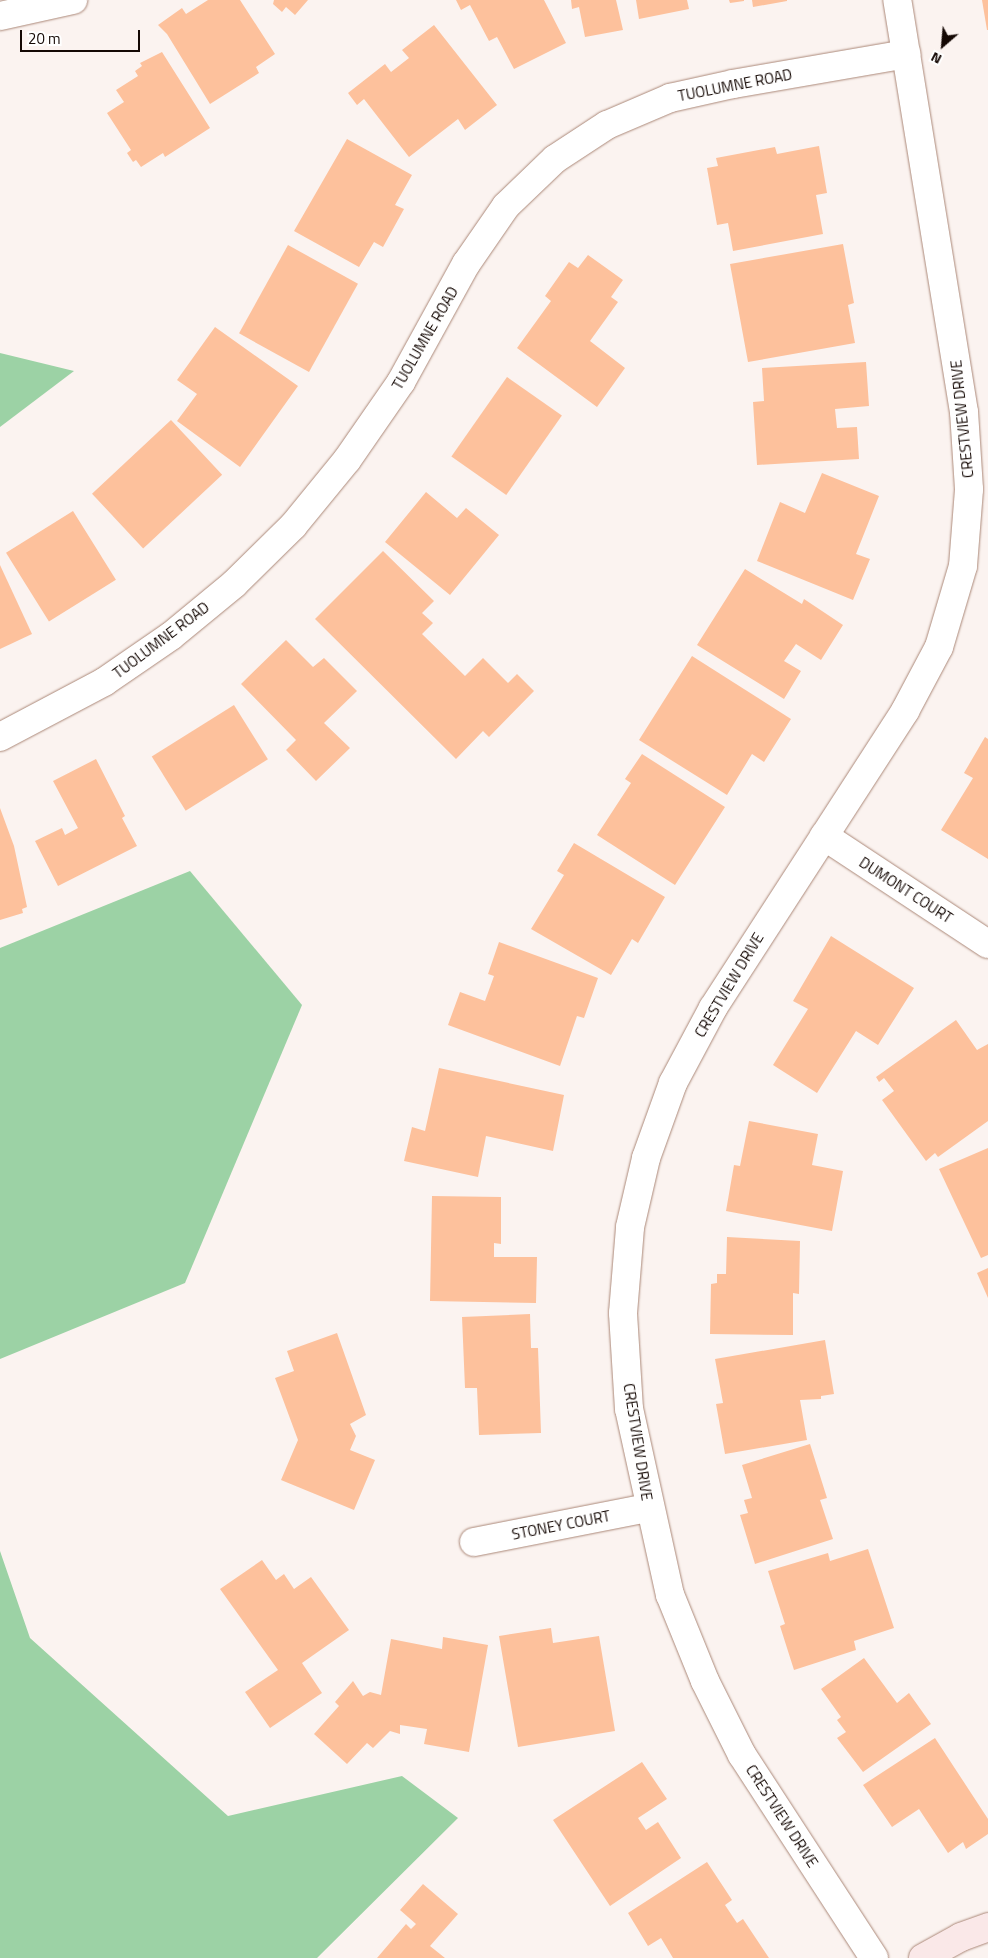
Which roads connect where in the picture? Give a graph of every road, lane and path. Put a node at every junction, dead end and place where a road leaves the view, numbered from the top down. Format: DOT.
graph roads {
  1 [pos="73,0"];
  2 [pos="898,0"];
  3 [pos="0,16"];
  4 [pos="906,54"];
  5 [pos="0,737"];
  6 [pos="824,836"];
  7 [pos="988,944"];
  8 [pos="648,1508"];
  9 [pos="474,1542"];
  10 [pos="988,1927"];
  11 [pos="874,1958"];
  12 [pos="923,1958"];
  1 -- 3 [label="street"];
  2 -- 4 [label="street, CRESTVIEW DRIVE"];
  4 -- 5 [label="street, TUOLUMNE ROAD"];
  4 -- 6 [label="street, CRESTVIEW DRIVE"];
  6 -- 7 [label="street, DUMONT COURT"];
  6 -- 8 [label="street, CRESTVIEW DRIVE"];
  8 -- 9 [label="street, STONEY COURT"];
  8 -- 11 [label="street, CRESTVIEW DRIVE"];
  10 -- 12 [label="street"];
}
